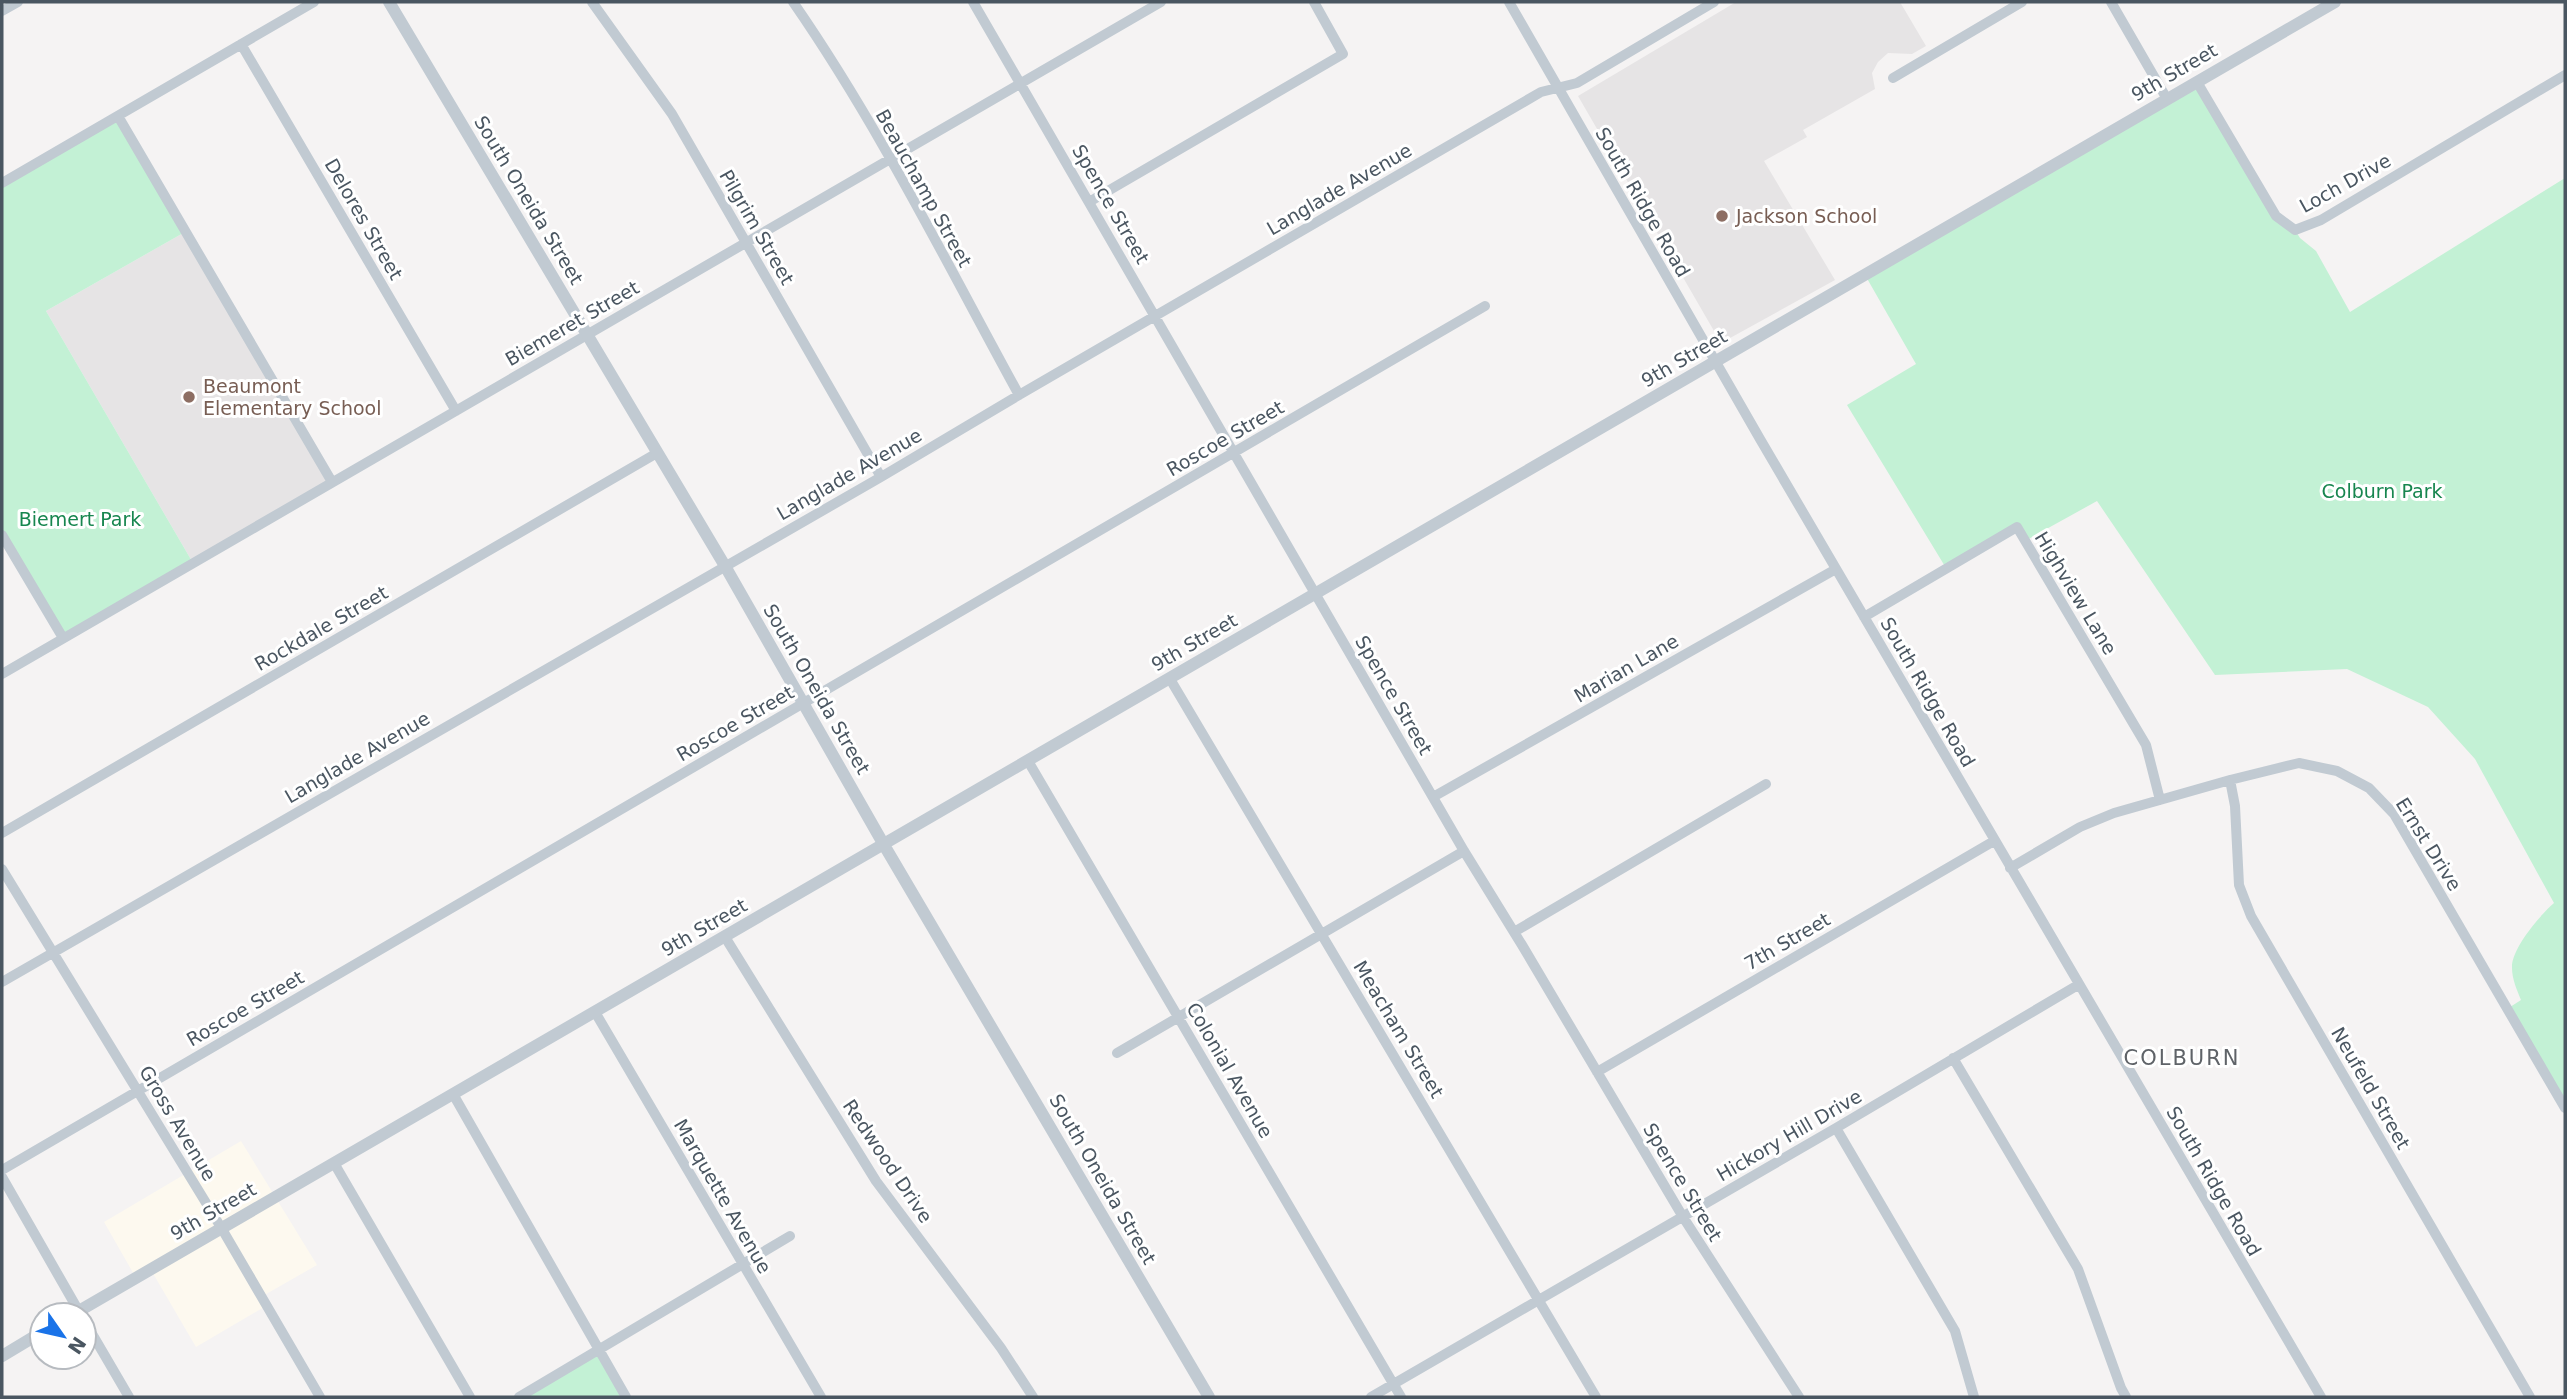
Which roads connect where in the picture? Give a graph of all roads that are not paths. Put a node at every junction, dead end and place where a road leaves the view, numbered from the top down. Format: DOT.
graph roads {
  1 [pos="18,2"];
  2 [pos="314,2"];
  3 [pos="389,2"];
  4 [pos="592,2"];
  5 [pos="793,2"];
  6 [pos="973,2"];
  7 [pos="1161,2"];
  8 [pos="1314,2"];
  9 [pos="1509,2"];
  10 [pos="1714,2"];
  11 [pos="2022,2"];
  12 [pos="2111,2"];
  13 [pos="2335,2"];
  14 [pos="1149,5"];
  15 [pos="2,11"];
  16 [pos="241,44"];
  17 [pos="2565,75"];
  18 [pos="1893,78"];
  19 [pos="2197,82"];
  20 [pos="1020,83"];
  21 [pos="1558,87"];
  22 [pos="2167,99"];
  23 [pos="118,116"];
  24 [pos="890,159"];
  25 [pos="2,184"];
  26 [pos="1089,202"];
  27 [pos="746,243"];
  28 [pos="1485,306"];
  29 [pos="1155,316"];
  30 [pos="587,334"];
  31 [pos="1715,362"];
  32 [pos="1019,395"];
  33 [pos="456,411"];
  34 [pos="657,453"];
  35 [pos="1234,453"];
  36 [pos="881,477"];
  37 [pos="332,482"];
  38 [pos="2,535"];
  39 [pos="724,566"];
  40 [pos="1836,569"];
  41 [pos="1316,594"];
  42 [pos="1864,617"];
  43 [pos="63,638"];
  44 [pos="2,674"];
  45 [pos="1170,679"];
  46 [pos="803,704"];
  47 [pos="1028,761"];
  48 [pos="2230,780"];
  49 [pos="1766,784"];
  50 [pos="1433,797"];
  51 [pos="2160,800"];
  52 [pos="2,833"];
  53 [pos="1994,841"];
  54 [pos="884,845"];
  55 [pos="1464,851"];
  56 [pos="2010,868"];
  57 [pos="2,869"];
  58 [pos="1514,932"];
  59 [pos="1322,933"];
  60 [pos="725,937"];
  61 [pos="53,952"];
  62 [pos="2,982"];
  63 [pos="2078,985"];
  64 [pos="595,1012"];
  65 [pos="1178,1017"];
  66 [pos="1117,1052"];
  67 [pos="1953,1058"];
  68 [pos="1597,1072"];
  69 [pos="138,1091"];
  70 [pos="453,1094"];
  71 [pos="2565,1108"];
  72 [pos="1836,1128"];
  73 [pos="334,1163"];
  74 [pos="2,1170"];
  75 [pos="2,1177"];
  76 [pos="1682,1217"];
  77 [pos="222,1228"];
  78 [pos="790,1236"];
  79 [pos="743,1264"];
  80 [pos="1539,1300"];
  81 [pos="71,1301"];
  82 [pos="98,1303"];
  83 [pos="28,1340"];
  84 [pos="98,1346"];
  85 [pos="599,1350"];
  86 [pos="2,1356"];
  87 [pos="1393,1384"];
  88 [pos="129,1397"];
  89 [pos="320,1397"];
  90 [pos="470,1397"];
  91 [pos="519,1397"];
  92 [pos="626,1397"];
  93 [pos="821,1397"];
  94 [pos="1033,1397"];
  95 [pos="1209,1397"];
  96 [pos="1371,1397"];
  97 [pos="1401,1397"];
  98 [pos="1596,1397"];
  99 [pos="1799,1397"];
  100 [pos="1973,1397"];
  101 [pos="2126,1397"];
  102 [pos="2321,1397"];
  103 [pos="2530,1397"];
  1 -- 15 [label="street"];
  2 -- 16 [label="street"];
  3 -- 30 [label="street, South Oneida Street"];
  4 -- 27 [label="street, Pilgrim Street"];
  5 -- 24 [label="street, Beauchamp Street"];
  6 -- 20 [label="street, Spence Street"];
  7 -- 14 [label="street, Biemeret Street"];
  8 -- 26 [label="street"];
  9 -- 21 [label="street, South Ridge Road"];
  10 -- 21 [label="street, Langlade Avenue"];
  11 -- 18 [label="street"];
  12 -- 22 [label="street"];
  13 -- 19 [label="street, 9th Street"];
  14 -- 20 [label="street, Biemeret Street"];
  16 -- 23 [label="street"];
  16 -- 33 [label="street, Delores Street"];
  17 -- 19 [label="street, Loch Drive"];
  19 -- 22 [label="street, 9th Street"];
  20 -- 24 [label="street, Biemeret Street"];
  20 -- 26 [label="street, Spence Street"];
  21 -- 29 [label="street, Langlade Avenue"];
  21 -- 31 [label="street, South Ridge Road"];
  22 -- 31 [label="street, 9th Street"];
  23 -- 25 [label="street"];
  23 -- 37 [label="street"];
  24 -- 27 [label="street, Biemeret Street"];
  24 -- 32 [label="street, Beauchamp Street"];
  26 -- 29 [label="street, Spence Street"];
  27 -- 30 [label="street, Biemeret Street"];
  27 -- 36 [label="street, Pilgrim Street"];
  28 -- 35 [label="street, Roscoe Street"];
  29 -- 32 [label="street, Langlade Avenue"];
  29 -- 35 [label="street, Spence Street"];
  30 -- 33 [label="street, Biemeret Street"];
  30 -- 34 [label="street, South Oneida Street"];
  31 -- 40 [label="street, South Ridge Road"];
  31 -- 41 [label="street, 9th Street"];
  32 -- 36 [label="street, Langlade Avenue"];
  33 -- 37 [label="street, Biemeret Street"];
  34 -- 39 [label="street, South Oneida Street"];
  34 -- 52 [label="street, Rockdale Street"];
  35 -- 41 [label="street, Spence Street"];
  35 -- 46 [label="street, Roscoe Street"];
  36 -- 39 [label="street, Langlade Avenue"];
  37 -- 43 [label="street, Biemeret Street"];
  38 -- 43 [label="street"];
  39 -- 46 [label="street, South Oneida Street"];
  39 -- 61 [label="street, Langlade Avenue"];
  40 -- 42 [label="street, South Ridge Road"];
  40 -- 50 [label="street, Marian Lane"];
  41 -- 45 [label="street, 9th Street"];
  41 -- 50 [label="street, Spence Street"];
  42 -- 51 [label="street, Highview Lane"];
  42 -- 53 [label="street, South Ridge Road"];
  43 -- 44 [label="street, Biemeret Street"];
  45 -- 47 [label="street, 9th Street"];
  45 -- 59 [label="street, Meacham Street"];
  46 -- 54 [label="street, South Oneida Street"];
  46 -- 69 [label="street, Roscoe Street"];
  47 -- 54 [label="street, 9th Street"];
  47 -- 65 [label="street, Colonial Avenue"];
  48 -- 51 [label="street, Ernst Drive"];
  48 -- 71 [label="street, Ernst Drive"];
  48 -- 103 [label="street, Neufeld Street"];
  49 -- 58 [label="street"];
  50 -- 55 [label="street, Spence Street"];
  51 -- 56 [label="street, Ernst Drive"];
  53 -- 56 [label="street, South Ridge Road"];
  53 -- 68 [label="street, 7th Street"];
  54 -- 60 [label="street, 9th Street"];
  54 -- 95 [label="street, South Oneida Street"];
  55 -- 58 [label="street, Spence Street"];
  55 -- 59 [label="street"];
  56 -- 63 [label="street, South Ridge Road"];
  57 -- 61 [label="street, Gross Avenue"];
  58 -- 68 [label="street, Spence Street"];
  59 -- 65 [label="street"];
  59 -- 80 [label="street, Meacham Street"];
  60 -- 64 [label="street, 9th Street"];
  60 -- 94 [label="street, Redwood Drive"];
  61 -- 62 [label="street, Langlade Avenue"];
  61 -- 69 [label="street, Gross Avenue"];
  63 -- 67 [label="street, Hickory Hill Drive"];
  63 -- 102 [label="street, South Ridge Road"];
  64 -- 70 [label="street, 9th Street"];
  64 -- 79 [label="street, Marquette Avenue"];
  65 -- 66 [label="street"];
  65 -- 87 [label="street, Colonial Avenue"];
  67 -- 72 [label="street, Hickory Hill Drive"];
  67 -- 101 [label="street"];
  68 -- 76 [label="street, Spence Street"];
  69 -- 74 [label="street, Roscoe Street"];
  69 -- 77 [label="street, Gross Avenue"];
  70 -- 73 [label="street, 9th Street"];
  70 -- 85 [label="street"];
  72 -- 76 [label="street, Hickory Hill Drive"];
  72 -- 100 [label="street"];
  73 -- 77 [label="street, 9th Street"];
  73 -- 90 [label="street"];
  75 -- 81 [label="street"];
  76 -- 80 [label="street, Hickory Hill Drive"];
  76 -- 99 [label="street, Spence Street"];
  77 -- 82 [label="street, 9th Street"];
  77 -- 89 [label="street, Gross Avenue"];
  78 -- 79 [label="street"];
  79 -- 85 [label="street"];
  79 -- 93 [label="street, Marquette Avenue"];
  80 -- 87 [label="street, Hickory Hill Drive"];
  80 -- 98 [label="street, Meacham Street"];
  83 -- 86 [label="street"];
  84 -- 88 [label="street"];
  85 -- 91 [label="street"];
  85 -- 92 [label="street"];
  87 -- 96 [label="street, Hickory Hill Drive"];
  87 -- 97 [label="street, Colonial Avenue"];
}
